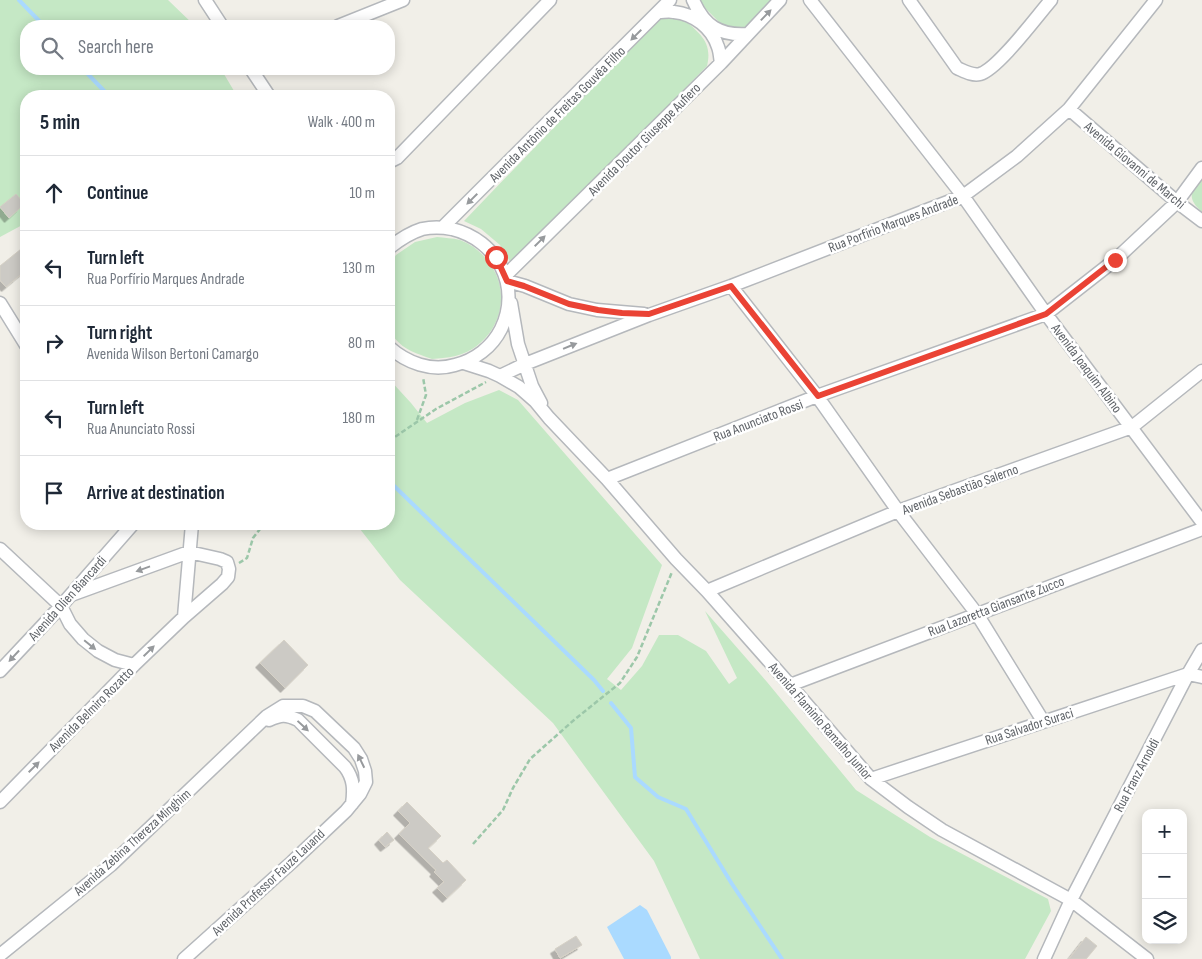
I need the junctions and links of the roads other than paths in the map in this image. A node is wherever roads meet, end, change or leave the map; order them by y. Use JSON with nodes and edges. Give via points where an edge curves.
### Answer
{"nodes":[{"id":1,"x":205,"y":0,"type":"edge"},
{"id":2,"x":403,"y":0,"type":"edge"},
{"id":3,"x":550,"y":0,"type":"edge"},
{"id":4,"x":670,"y":0,"type":"edge"},
{"id":5,"x":693,"y":0,"type":"edge"},
{"id":6,"x":780,"y":0,"type":"edge"},
{"id":7,"x":810,"y":0,"type":"edge"},
{"id":8,"x":909,"y":0,"type":"edge"},
{"id":9,"x":1051,"y":0,"type":"edge"},
{"id":10,"x":1156,"y":0,"type":"edge"},
{"id":11,"x":659,"y":12,"type":"junction"},
{"id":12,"x":218,"y":20,"type":"edge"},
{"id":13,"x":353,"y":20,"type":"edge"},
{"id":14,"x":748,"y":34,"type":"junction"},
{"id":15,"x":721,"y":63,"type":"junction"},
{"id":16,"x":254,"y":75,"type":"edge"},
{"id":17,"x":265,"y":90,"type":"edge"},
{"id":18,"x":1069,"y":109,"type":"junction"},
{"id":19,"x":395,"y":159,"type":"edge"},
{"id":20,"x":1202,"y":168,"type":"edge"},
{"id":21,"x":963,"y":196,"type":"junction"},
{"id":22,"x":1177,"y":202,"type":"junction"},
{"id":23,"x":1202,"y":221,"type":"edge"},
{"id":24,"x":443,"y":227,"type":"junction"},
{"id":25,"x":395,"y":243,"type":"edge"},
{"id":26,"x":507,"y":283,"type":"junction"},
{"id":27,"x":731,"y":286,"type":"junction"},
{"id":28,"x":0,"y":303,"type":"edge"},
{"id":29,"x":649,"y":314,"type":"junction"},
{"id":30,"x":1046,"y":314,"type":"junction"},
{"id":31,"x":20,"y":335,"type":"edge"},
{"id":32,"x":395,"y":352,"type":"edge"},
{"id":33,"x":464,"y":363,"type":"junction"},
{"id":34,"x":525,"y":364,"type":"junction"},
{"id":35,"x":1202,"y":372,"type":"edge"},
{"id":36,"x":500,"y":376,"type":"junction"},
{"id":37,"x":818,"y":396,"type":"junction"},
{"id":38,"x":549,"y":418,"type":"junction"},
{"id":39,"x":1132,"y":427,"type":"junction"},
{"id":40,"x":607,"y":479,"type":"junction"},
{"id":41,"x":898,"y":511,"type":"junction"},
{"id":42,"x":1202,"y":522,"type":"edge"},
{"id":43,"x":1202,"y":529,"type":"edge"},
{"id":44,"x":128,"y":530,"type":"edge"},
{"id":45,"x":190,"y":530,"type":"edge"},
{"id":46,"x":0,"y":549,"type":"edge"},
{"id":47,"x":189,"y":552,"type":"junction"},
{"id":48,"x":707,"y":592,"type":"junction"},
{"id":49,"x":71,"y":595,"type":"junction"},
{"id":50,"x":61,"y":606,"type":"junction"},
{"id":51,"x":977,"y":614,"type":"junction"},
{"id":52,"x":184,"y":617,"type":"junction"},
{"id":53,"x":1202,"y":650,"type":"edge"},
{"id":54,"x":134,"y":665,"type":"junction"},
{"id":55,"x":0,"y":672,"type":"edge"},
{"id":56,"x":1188,"y":674,"type":"junction"},
{"id":57,"x":1202,"y":677,"type":"edge"},
{"id":58,"x":790,"y":685,"type":"junction"},
{"id":59,"x":1043,"y":721,"type":"junction"},
{"id":60,"x":259,"y":724,"type":"junction"},
{"id":61,"x":871,"y":778,"type":"junction"},
{"id":62,"x":0,"y":802,"type":"edge"},
{"id":63,"x":352,"y":804,"type":"junction"},
{"id":64,"x":1071,"y":900,"type":"junction"},
{"id":65,"x":0,"y":955,"type":"edge"},
{"id":66,"x":184,"y":959,"type":"edge"},
{"id":67,"x":1044,"y":959,"type":"edge"},
{"id":68,"x":1148,"y":959,"type":"edge"}],
"edges":[{"from":1,"to":12,"type":"street"},
{"from":2,"to":13,"type":"street"},
{"from":3,"to":19,"type":"street"},
{"from":4,"to":11,"type":"street","name":"Avenida Antônio de Freitas Gouvêa Filho"},
{"from":5,"to":14,"type":"street","via":[[704,20],[713,27],[724,32]]},
{"from":14,"to":6,"type":"street","name":"Avenida Doutor Giuseppe Aufiero","one_way":true},
{"from":7,"to":21,"type":"street","name":"Avenida Joaquim Albino"},
{"from":8,"to":9,"type":"street","via":[[957,68],[980,74],[995,65]]},
{"from":10,"to":18,"type":"street","name":"Rua Porfírio Marques Andrade"},
{"from":11,"to":15,"type":"street","via":[[674,12],[702,23],[712,34]]},
{"from":11,"to":24,"type":"street","name":"Avenida Antônio de Freitas Gouvêa Filho","one_way":true},
{"from":14,"to":15,"type":"street","name":"Avenida Doutor Giuseppe Aufiero"},
{"from":26,"to":15,"type":"street","name":"Avenida Doutor Giuseppe Aufiero","one_way":true},
{"from":16,"to":17,"type":"street"},
{"from":18,"to":21,"type":"street","name":"Rua Porfírio Marques Andrade","via":[[1016,156]]},
{"from":18,"to":22,"type":"street","name":"Avenida Giovanni de Marchi"},
{"from":20,"to":22,"type":"street","name":"Rua Anunciato Rossi"},
{"from":21,"to":27,"type":"street","name":"Rua Porfírio Marques Andrade"},
{"from":21,"to":30,"type":"street","name":"Avenida Joaquim Albino"},
{"from":22,"to":23,"type":"street","name":"Avenida Giovanni de Marchi"},
{"from":22,"to":30,"type":"street","name":"Rua Anunciato Rossi","via":[[1115,260]]},
{"from":24,"to":25,"type":"street","via":[[422,229]]},
{"from":24,"to":26,"type":"street","name":"Avenida Flaminio Ramalho Junior","via":[[464,232],[482,242],[496,257]]},
{"from":26,"to":29,"type":"street","name":"Rua Porfírio Marques Andrade","via":[[524,286],[569,304]]},
{"from":26,"to":33,"type":"street","via":[[508,308],[498,336],[477,356]]},
{"from":26,"to":34,"type":"street","name":"Avenida Flaminio Ramalho Junior"},
{"from":27,"to":29,"type":"street","name":"Rua Porfírio Marques Andrade"},
{"from":27,"to":37,"type":"street"},
{"from":28,"to":31,"type":"street"},
{"from":34,"to":29,"type":"street","name":"Rua Porfírio Marques Andrade","one_way":true},
{"from":30,"to":37,"type":"street","name":"Rua Anunciato Rossi"},
{"from":30,"to":39,"type":"street","name":"Avenida Joaquim Albino"},
{"from":32,"to":33,"type":"street","via":[[418,364],[433,367]]},
{"from":33,"to":36,"type":"street","name":"Avenida Flaminio Ramalho Junior"},
{"from":34,"to":36,"type":"street","name":"Rua Porfírio Marques Andrade"},
{"from":34,"to":38,"type":"street","name":"Avenida Flaminio Ramalho Junior","via":[[532,386]]},
{"from":35,"to":39,"type":"street","name":"Avenida Sebastião Salerno"},
{"from":36,"to":38,"type":"street","name":"Avenida Flaminio Ramalho Junior","via":[[519,387]]},
{"from":37,"to":40,"type":"street","name":"Rua Anunciato Rossi"},
{"from":37,"to":41,"type":"street"},
{"from":38,"to":40,"type":"street","name":"Avenida Flaminio Ramalho Junior"},
{"from":39,"to":41,"type":"street","name":"Avenida Sebastião Salerno"},
{"from":39,"to":42,"type":"street","name":"Avenida Joaquim Albino"},
{"from":40,"to":48,"type":"street","name":"Avenida Flaminio Ramalho Junior"},
{"from":41,"to":48,"type":"street","name":"Avenida Sebastião Salerno"},
{"from":41,"to":51,"type":"street"},
{"from":43,"to":51,"type":"street","name":"Rua Lazoretta Giansante Zucco"},
{"from":44,"to":49,"type":"street","name":"Avenida Olien Biancardi"},
{"from":45,"to":47,"type":"street"},
{"from":46,"to":50,"type":"street"},
{"from":47,"to":49,"type":"street","one_way":true},
{"from":47,"to":52,"type":"street"},
{"from":47,"to":52,"type":"street","name":"Avenida Belmiro Rozatto","via":[[220,559],[227,562],[229,569],[222,584]]},
{"from":48,"to":58,"type":"street","name":"Avenida Flaminio Ramalho Junior"},
{"from":49,"to":50,"type":"street","name":"Avenida Olien Biancardi"},
{"from":50,"to":54,"type":"street","one_way":true,"via":[[83,639],[115,660]]},
{"from":50,"to":55,"type":"street","name":"Avenida Olien Biancardi","one_way":true},
{"from":51,"to":58,"type":"street","name":"Rua Lazoretta Giansante Zucco"},
{"from":51,"to":59,"type":"street"},
{"from":54,"to":52,"type":"street","name":"Avenida Belmiro Rozatto","one_way":true},
{"from":53,"to":56,"type":"street","name":"Rua Franz Arnoldi"},
{"from":62,"to":54,"type":"street","name":"Avenida Belmiro Rozatto","one_way":true},
{"from":56,"to":57,"type":"street"},
{"from":56,"to":59,"type":"street","name":"Rua Salvador Suraci"},
{"from":56,"to":64,"type":"street","name":"Rua Franz Arnoldi"},
{"from":58,"to":61,"type":"street","name":"Avenida Flaminio Ramalho Junior"},
{"from":59,"to":61,"type":"street","name":"Rua Salvador Suraci"},
{"from":60,"to":63,"type":"street","one_way":true,"via":[[280,715],[298,720],[350,774],[354,787]]},
{"from":63,"to":60,"type":"street","name":"Avenida Zebina Thereza Minghim","one_way":true,"via":[[366,782],[362,759],[315,711],[303,706],[283,706]]},
{"from":60,"to":65,"type":"street","name":"Avenida Zebina Thereza Minghim","via":[[111,865]]},
{"from":61,"to":64,"type":"street","name":"Avenida Flaminio Ramalho Junior","via":[[942,830]]},
{"from":63,"to":66,"type":"street","name":"Avenida Professor Fauze Lauand"},
{"from":64,"to":67,"type":"street","name":"Rua Franz Arnoldi"},
{"from":64,"to":68,"type":"street","name":"Avenida Flaminio Ramalho Junior"}]}
